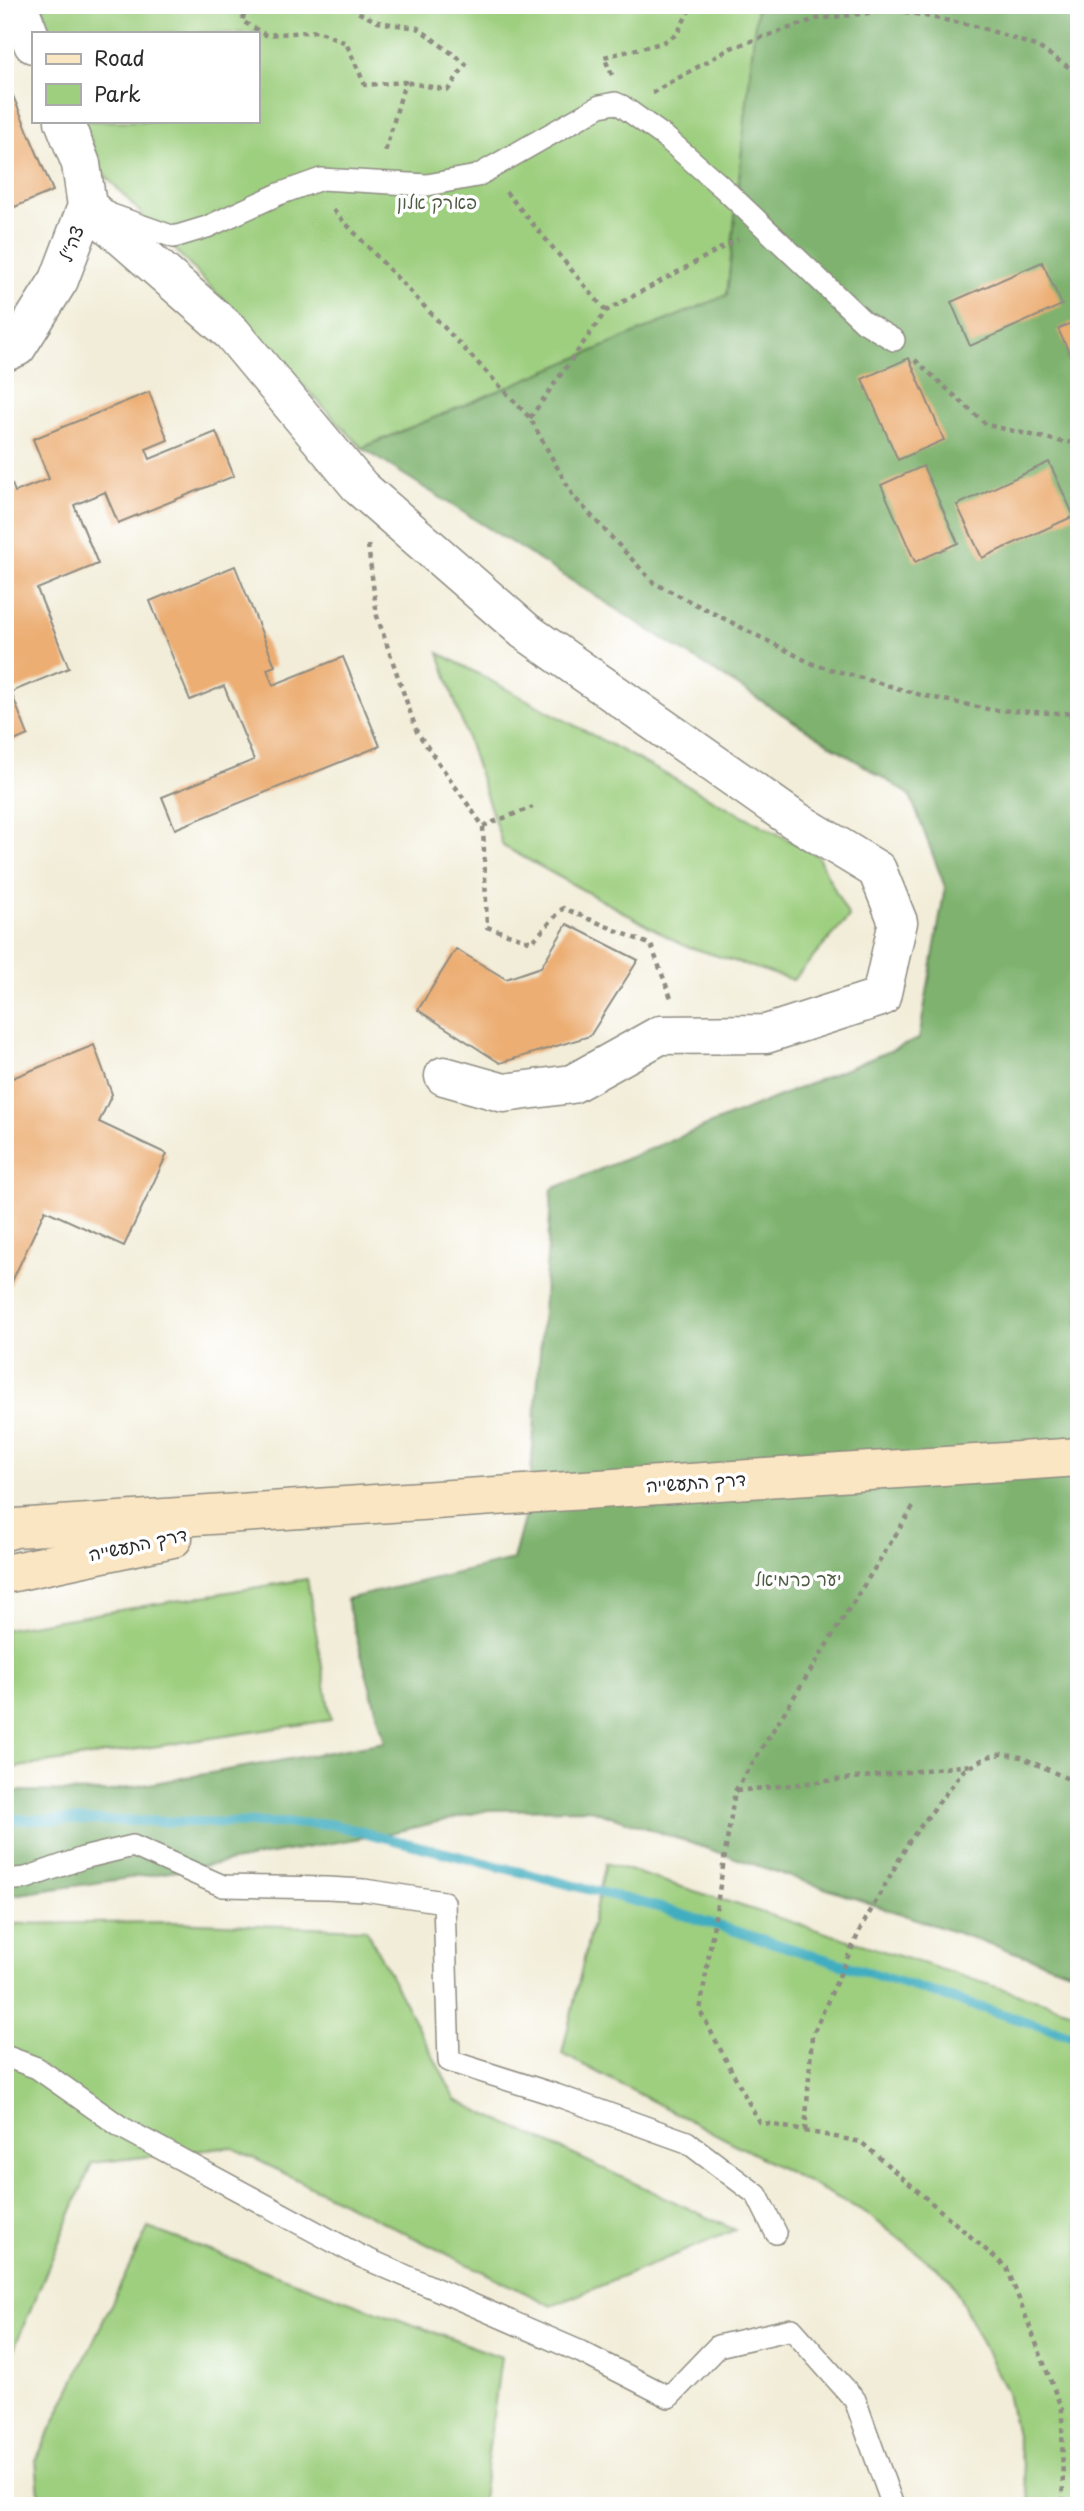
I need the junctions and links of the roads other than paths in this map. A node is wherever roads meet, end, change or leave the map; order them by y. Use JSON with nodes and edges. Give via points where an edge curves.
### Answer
{"nodes":[{"id":1,"x":18,"y":5,"type":"edge"},
{"id":2,"x":32,"y":41,"type":"edge"},
{"id":3,"x":64,"y":122,"type":"edge"},
{"id":4,"x":87,"y":206,"type":"junction"},
{"id":5,"x":894,"y":340,"type":"road end"},
{"id":6,"x":5,"y":352,"type":"edge"},
{"id":7,"x":444,"y":1076,"type":"dead end"},
{"id":8,"x":1079,"y":1457,"type":"edge"},
{"id":9,"x":313,"y":1509,"type":"junction"},
{"id":10,"x":5,"y":1531,"type":"edge"},
{"id":11,"x":5,"y":1574,"type":"edge"},
{"id":12,"x":5,"y":1880,"type":"edge"},
{"id":13,"x":5,"y":2056,"type":"edge"},
{"id":14,"x":776,"y":2233,"type":"dead end"},
{"id":15,"x":893,"y":2506,"type":"edge"}],
"edges":[{"from":1,"to":2,"type":"street"},
{"from":3,"to":4,"type":"street","name":"צה״ל","via":[[81,164]]},
{"from":4,"to":5,"type":"lane","via":[[174,237],[321,179],[427,185],[477,176],[600,106],[615,103],[674,145],[864,322]]},
{"from":4,"to":6,"type":"street","name":"צה״ל","via":[[59,280],[17,347]]},
{"from":4,"to":7,"type":"street","via":[[232,333],[361,488],[525,631],[793,819],[877,870],[898,922],[881,996],[766,1034],[660,1035],[572,1084],[504,1093]]},
{"from":8,"to":9,"type":"street","name":"דרך התעשייה"},
{"from":9,"to":10,"type":"street","name":"דרך התעשייה"},
{"from":9,"to":11,"type":"street","name":"דרך התעשייה"},
{"from":12,"to":14,"type":"lane","via":[[133,1846],[223,1886],[364,1890],[444,1902],[449,2061],[687,2142],[757,2195]]},
{"from":13,"to":15,"type":"lane","via":[[37,2068],[121,2127],[360,2256],[581,2352],[669,2397],[718,2346],[792,2329],[855,2400]]}]}
